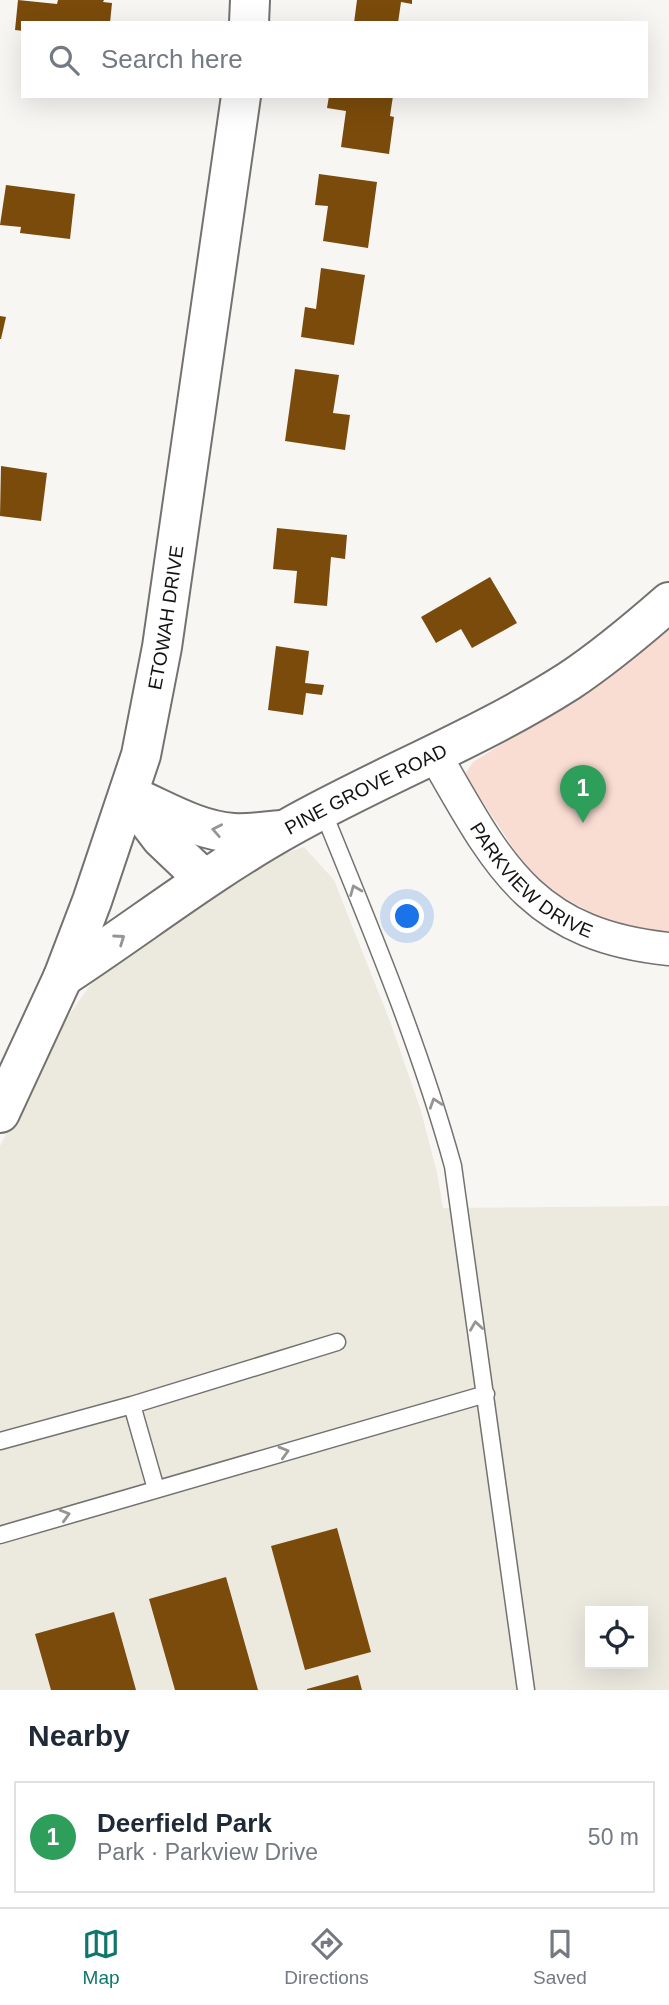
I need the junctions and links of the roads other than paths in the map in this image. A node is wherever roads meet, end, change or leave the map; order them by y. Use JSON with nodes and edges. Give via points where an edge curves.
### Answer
{"nodes":[{"id":1,"x":250,"y":0,"type":"edge"},
{"id":2,"x":249,"y":21,"type":"edge"},
{"id":3,"x":241,"y":98,"type":"edge"},
{"id":4,"x":669,"y":602,"type":"edge"},
{"id":5,"x":435,"y":755,"type":"junction"},
{"id":6,"x":129,"y":795,"type":"junction"},
{"id":7,"x":323,"y":809,"type":"junction"},
{"id":8,"x":285,"y":830,"type":"junction"},
{"id":9,"x":204,"y":879,"type":"junction"},
{"id":10,"x":669,"y":949,"type":"edge"},
{"id":11,"x":63,"y":977,"type":"junction"},
{"id":12,"x":0,"y":1114,"type":"edge"},
{"id":13,"x":337,"y":1342,"type":"dead end"},
{"id":14,"x":486,"y":1394,"type":"junction"},
{"id":15,"x":132,"y":1405,"type":"junction"},
{"id":16,"x":0,"y":1441,"type":"edge"},
{"id":17,"x":156,"y":1489,"type":"junction"},
{"id":18,"x":0,"y":1535,"type":"edge"},
{"id":19,"x":526,"y":1690,"type":"edge"}],
"edges":[{"from":1,"to":2,"type":"street"},
{"from":3,"to":6,"type":"street","name":"ETOWAH DRIVE","via":[[156,685]]},
{"from":4,"to":5,"type":"street","name":"PINE GROVE ROAD","via":[[568,681]]},
{"from":5,"to":7,"type":"street","name":"PINE GROVE ROAD"},
{"from":5,"to":10,"type":"street","name":"PARKVIEW DRIVE","via":[[498,860],[549,911],[601,937]]},
{"from":8,"to":6,"type":"street","one_way":true,"via":[[217,831]]},
{"from":6,"to":9,"type":"street","via":[[161,838]]},
{"from":6,"to":11,"type":"street","name":"ETOWAH DRIVE"},
{"from":7,"to":8,"type":"street","name":"PINE GROVE ROAD"},
{"from":14,"to":7,"type":"lane","one_way":true,"via":[[460,1204],[447,1144],[405,1014]]},
{"from":8,"to":9,"type":"street","name":"PINE GROVE ROAD"},
{"from":11,"to":9,"type":"street","name":"PINE GROVE ROAD","one_way":true},
{"from":11,"to":12,"type":"street","name":"ETOWAH DRIVE"},
{"from":13,"to":15,"type":"lane"},
{"from":17,"to":14,"type":"lane","one_way":true},
{"from":14,"to":19,"type":"lane"},
{"from":15,"to":16,"type":"lane"},
{"from":15,"to":17,"type":"lane"},
{"from":18,"to":17,"type":"lane","one_way":true}]}
